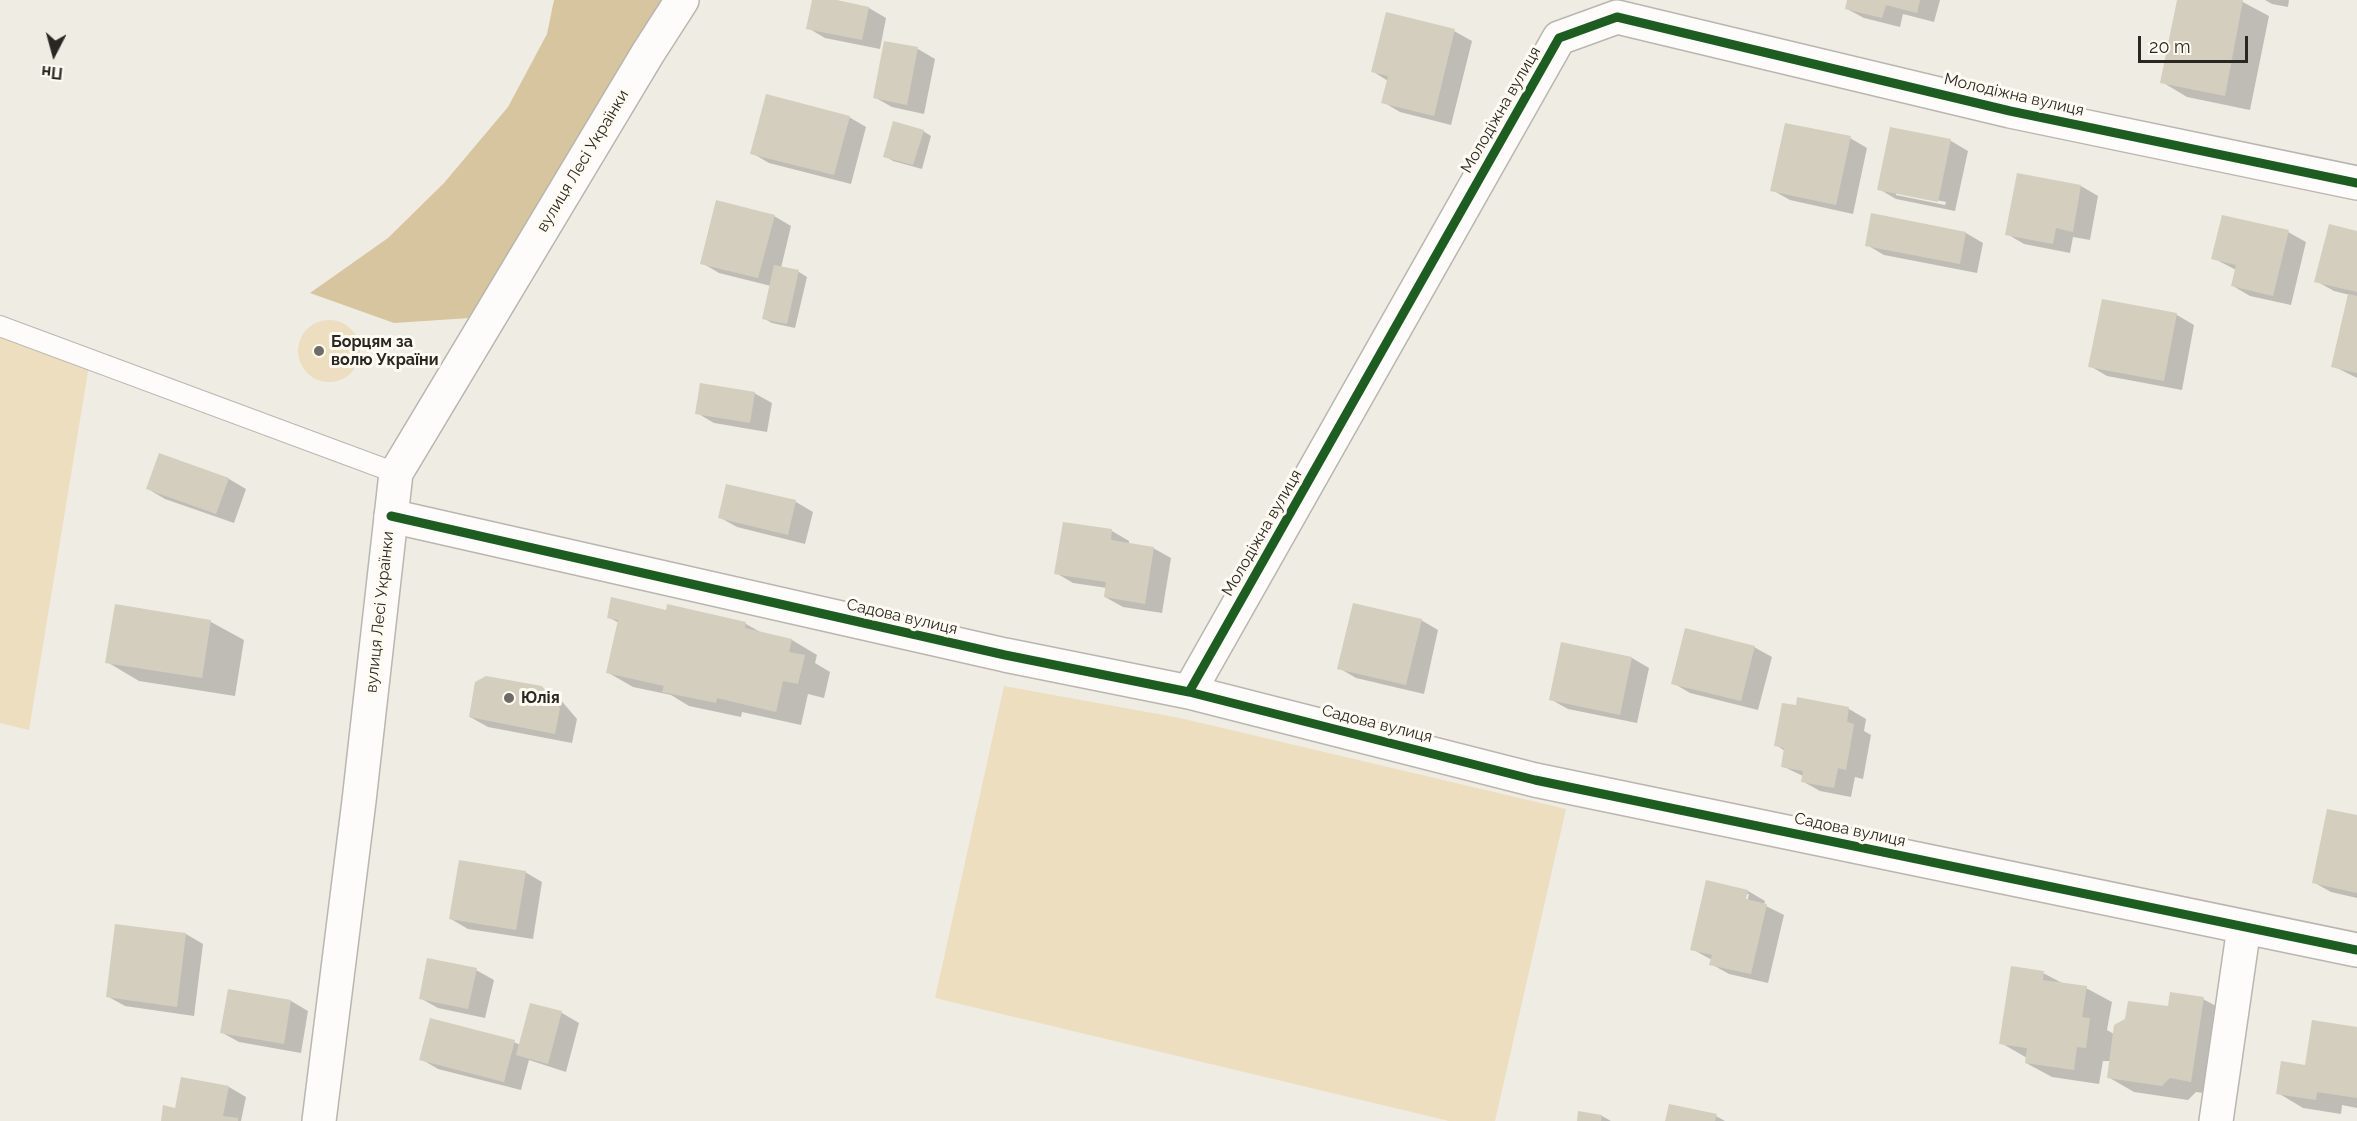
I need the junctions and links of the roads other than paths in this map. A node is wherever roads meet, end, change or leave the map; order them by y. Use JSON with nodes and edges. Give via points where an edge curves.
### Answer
{"nodes":[{"id":1,"x":682,"y":0,"type":"edge"},
{"id":2,"x":2357,"y":183,"type":"edge"},
{"id":3,"x":0,"y":326,"type":"edge"},
{"id":4,"x":396,"y":473,"type":"junction"},
{"id":5,"x":391,"y":516,"type":"junction"},
{"id":6,"x":1189,"y":692,"type":"junction"},
{"id":7,"x":2244,"y":927,"type":"junction"},
{"id":8,"x":2357,"y":950,"type":"edge"},
{"id":9,"x":319,"y":1121,"type":"edge"},
{"id":10,"x":2216,"y":1121,"type":"edge"}],
"edges":[{"from":1,"to":4,"type":"street","name":"вулиця Лесі Українки"},
{"from":2,"to":6,"type":"street","name":"Молодіжна вулиця","via":[[2010,111],[1617,17],[1559,38]]},
{"from":3,"to":4,"type":"lane"},
{"from":4,"to":5,"type":"street","name":"вулиця Лесі Українки"},
{"from":5,"to":6,"type":"street","name":"Садова вулиця","via":[[1005,656]]},
{"from":5,"to":9,"type":"street","name":"вулиця Лесі Українки"},
{"from":6,"to":7,"type":"street","name":"Садова вулиця","via":[[1535,780]]},
{"from":7,"to":8,"type":"street","name":"Садова вулиця"},
{"from":7,"to":10,"type":"street"}]}
